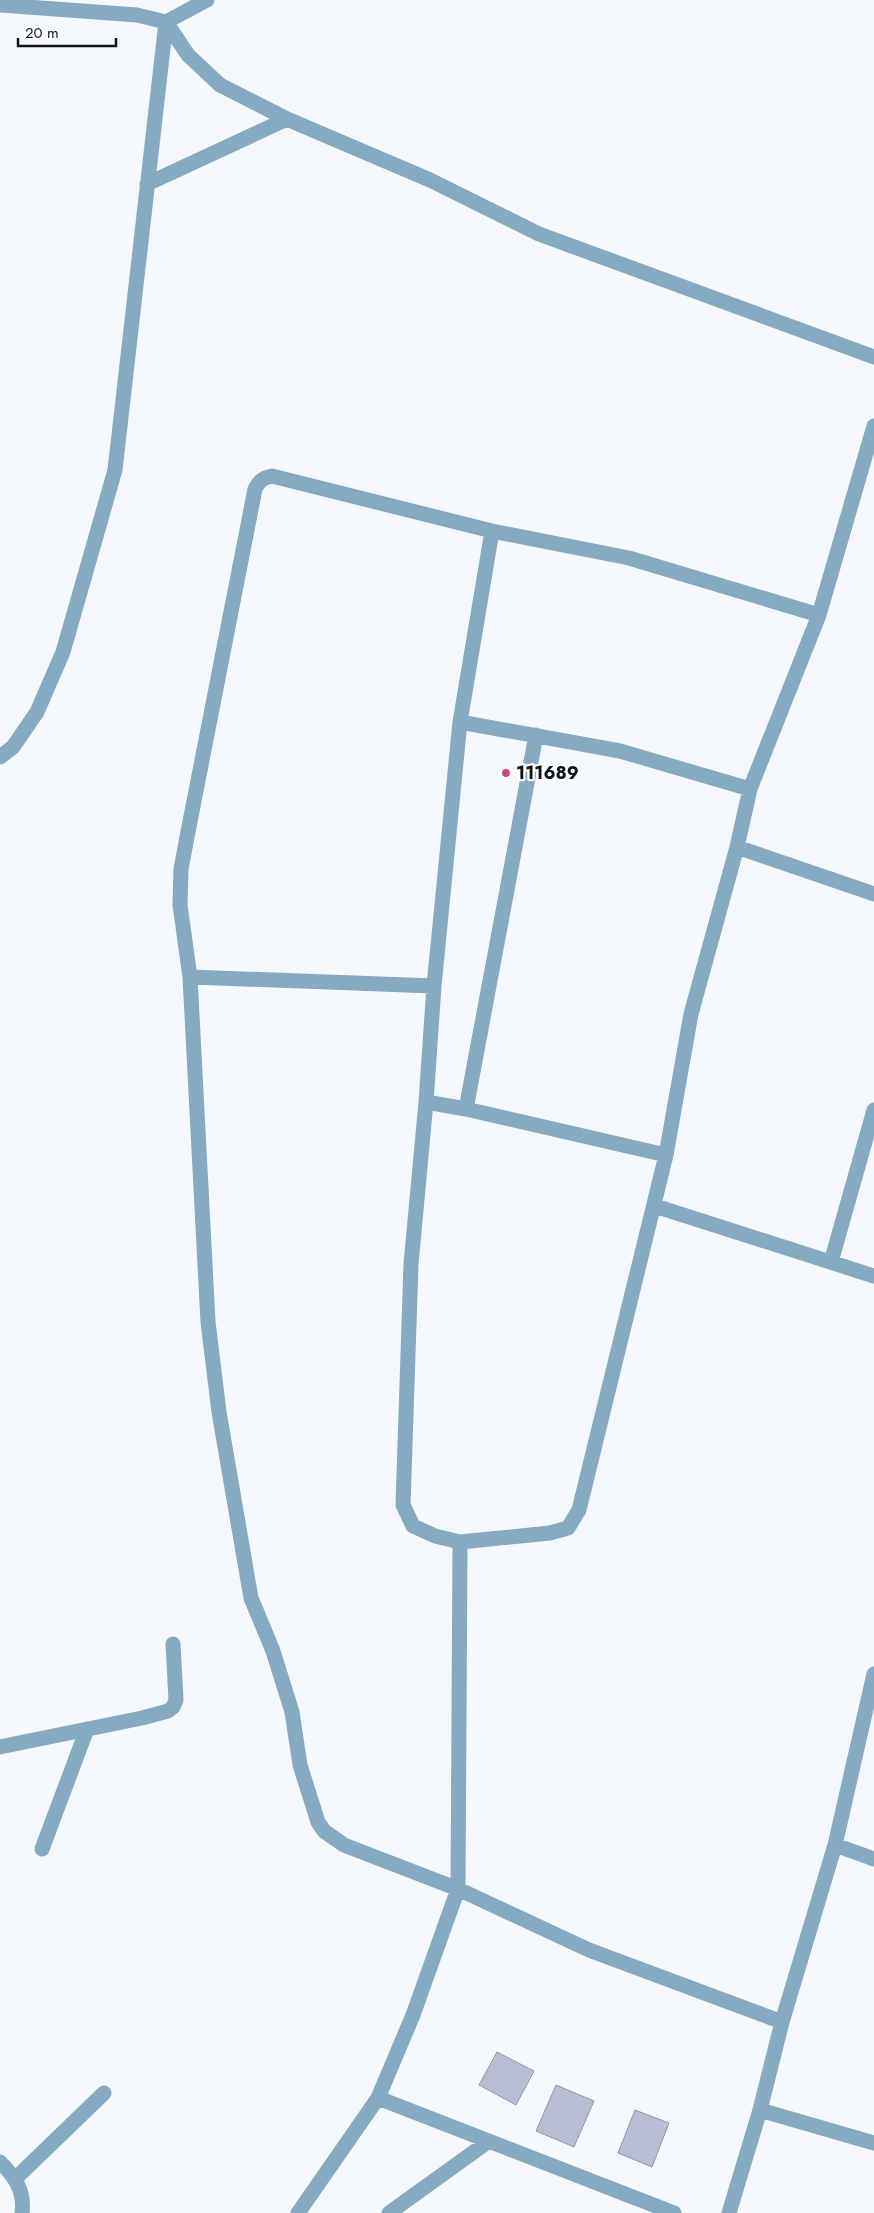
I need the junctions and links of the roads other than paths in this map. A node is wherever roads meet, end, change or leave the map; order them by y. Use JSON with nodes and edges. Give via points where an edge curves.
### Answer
{"nodes":[{"id":1,"x":207,"y":0,"type":"edge"},
{"id":2,"x":57,"y":4,"type":"edge"},
{"id":3,"x":0,"y":5,"type":"edge"},
{"id":4,"x":166,"y":22,"type":"junction"},
{"id":5,"x":287,"y":118,"type":"junction"},
{"id":6,"x":147,"y":184,"type":"junction"},
{"id":7,"x":874,"y":357,"type":"edge"},
{"id":8,"x":874,"y":426,"type":"edge"},
{"id":9,"x":492,"y":531,"type":"junction"},
{"id":10,"x":819,"y":615,"type":"junction"},
{"id":11,"x":460,"y":722,"type":"junction"},
{"id":12,"x":536,"y":735,"type":"junction"},
{"id":13,"x":0,"y":757,"type":"edge"},
{"id":14,"x":750,"y":789,"type":"junction"},
{"id":15,"x":737,"y":847,"type":"junction"},
{"id":16,"x":874,"y":894,"type":"edge"},
{"id":17,"x":190,"y":976,"type":"junction"},
{"id":18,"x":434,"y":986,"type":"junction"},
{"id":19,"x":426,"y":1102,"type":"junction"},
{"id":20,"x":466,"y":1109,"type":"junction"},
{"id":21,"x":874,"y":1110,"type":"edge"},
{"id":22,"x":666,"y":1155,"type":"junction"},
{"id":23,"x":655,"y":1206,"type":"junction"},
{"id":24,"x":831,"y":1262,"type":"junction"},
{"id":25,"x":874,"y":1276,"type":"edge"},
{"id":26,"x":460,"y":1542,"type":"junction"},
{"id":27,"x":174,"y":1644,"type":"dead end"},
{"id":28,"x":874,"y":1674,"type":"edge"},
{"id":29,"x":87,"y":1730,"type":"junction"},
{"id":30,"x":0,"y":1746,"type":"edge"},
{"id":31,"x":835,"y":1845,"type":"junction"},
{"id":32,"x":42,"y":1849,"type":"dead end"},
{"id":33,"x":874,"y":1859,"type":"edge"},
{"id":34,"x":458,"y":1889,"type":"junction"},
{"id":35,"x":782,"y":2022,"type":"junction"},
{"id":36,"x":104,"y":2093,"type":"dead end"},
{"id":37,"x":378,"y":2098,"type":"junction"},
{"id":38,"x":760,"y":2110,"type":"junction"},
{"id":39,"x":489,"y":2141,"type":"junction"},
{"id":40,"x":874,"y":2143,"type":"edge"},
{"id":41,"x":0,"y":2162,"type":"edge"},
{"id":42,"x":16,"y":2178,"type":"junction"},
{"id":43,"x":22,"y":2213,"type":"edge"},
{"id":44,"x":298,"y":2213,"type":"edge"},
{"id":45,"x":389,"y":2213,"type":"edge"},
{"id":46,"x":674,"y":2213,"type":"edge"},
{"id":47,"x":729,"y":2213,"type":"edge"}],
"edges":[{"from":1,"to":4,"type":"street"},
{"from":2,"to":3,"type":"street"},
{"from":2,"to":4,"type":"street"},
{"from":4,"to":5,"type":"street","via":[[188,55],[220,86]]},
{"from":4,"to":6,"type":"street"},
{"from":5,"to":6,"type":"street"},
{"from":5,"to":7,"type":"street","via":[[430,180],[539,234]]},
{"from":6,"to":13,"type":"street","via":[[115,470],[63,652],[37,712],[13,747]]},
{"from":8,"to":10,"type":"street"},
{"from":9,"to":10,"type":"street","via":[[629,558]]},
{"from":9,"to":11,"type":"street"},
{"from":9,"to":17,"type":"street","via":[[272,476],[258,482],[181,869],[180,905]]},
{"from":10,"to":14,"type":"street"},
{"from":11,"to":12,"type":"street"},
{"from":11,"to":18,"type":"street"},
{"from":12,"to":14,"type":"street","via":[[620,750]]},
{"from":12,"to":20,"type":"street"},
{"from":14,"to":15,"type":"street"},
{"from":15,"to":16,"type":"street"},
{"from":15,"to":22,"type":"street","via":[[691,1014]]},
{"from":17,"to":18,"type":"street"},
{"from":17,"to":34,"type":"street","via":[[208,1322],[219,1412],[251,1598],[276,1660],[292,1712],[300,1765],[318,1822],[324,1831],[344,1845]]},
{"from":18,"to":19,"type":"street"},
{"from":19,"to":20,"type":"street"},
{"from":19,"to":26,"type":"street","via":[[411,1264],[403,1505],[413,1526]]},
{"from":20,"to":22,"type":"street"},
{"from":21,"to":24,"type":"street"},
{"from":22,"to":23,"type":"street"},
{"from":23,"to":24,"type":"street"},
{"from":23,"to":26,"type":"street","via":[[579,1510],[568,1528],[550,1533]]},
{"from":24,"to":25,"type":"street"},
{"from":26,"to":34,"type":"street"},
{"from":27,"to":29,"type":"street","via":[[176,1700],[168,1712]]},
{"from":28,"to":31,"type":"street"},
{"from":29,"to":30,"type":"street"},
{"from":29,"to":32,"type":"street"},
{"from":31,"to":33,"type":"street"},
{"from":31,"to":35,"type":"street"},
{"from":34,"to":35,"type":"street","via":[[590,1950]]},
{"from":34,"to":37,"type":"street","via":[[413,2015]]},
{"from":35,"to":38,"type":"street"},
{"from":36,"to":42,"type":"street"},
{"from":37,"to":39,"type":"street"},
{"from":37,"to":44,"type":"street"},
{"from":38,"to":40,"type":"street"},
{"from":38,"to":47,"type":"street"},
{"from":39,"to":45,"type":"street"},
{"from":39,"to":46,"type":"street"},
{"from":41,"to":42,"type":"street"},
{"from":42,"to":43,"type":"street","via":[[23,2201]]}]}
